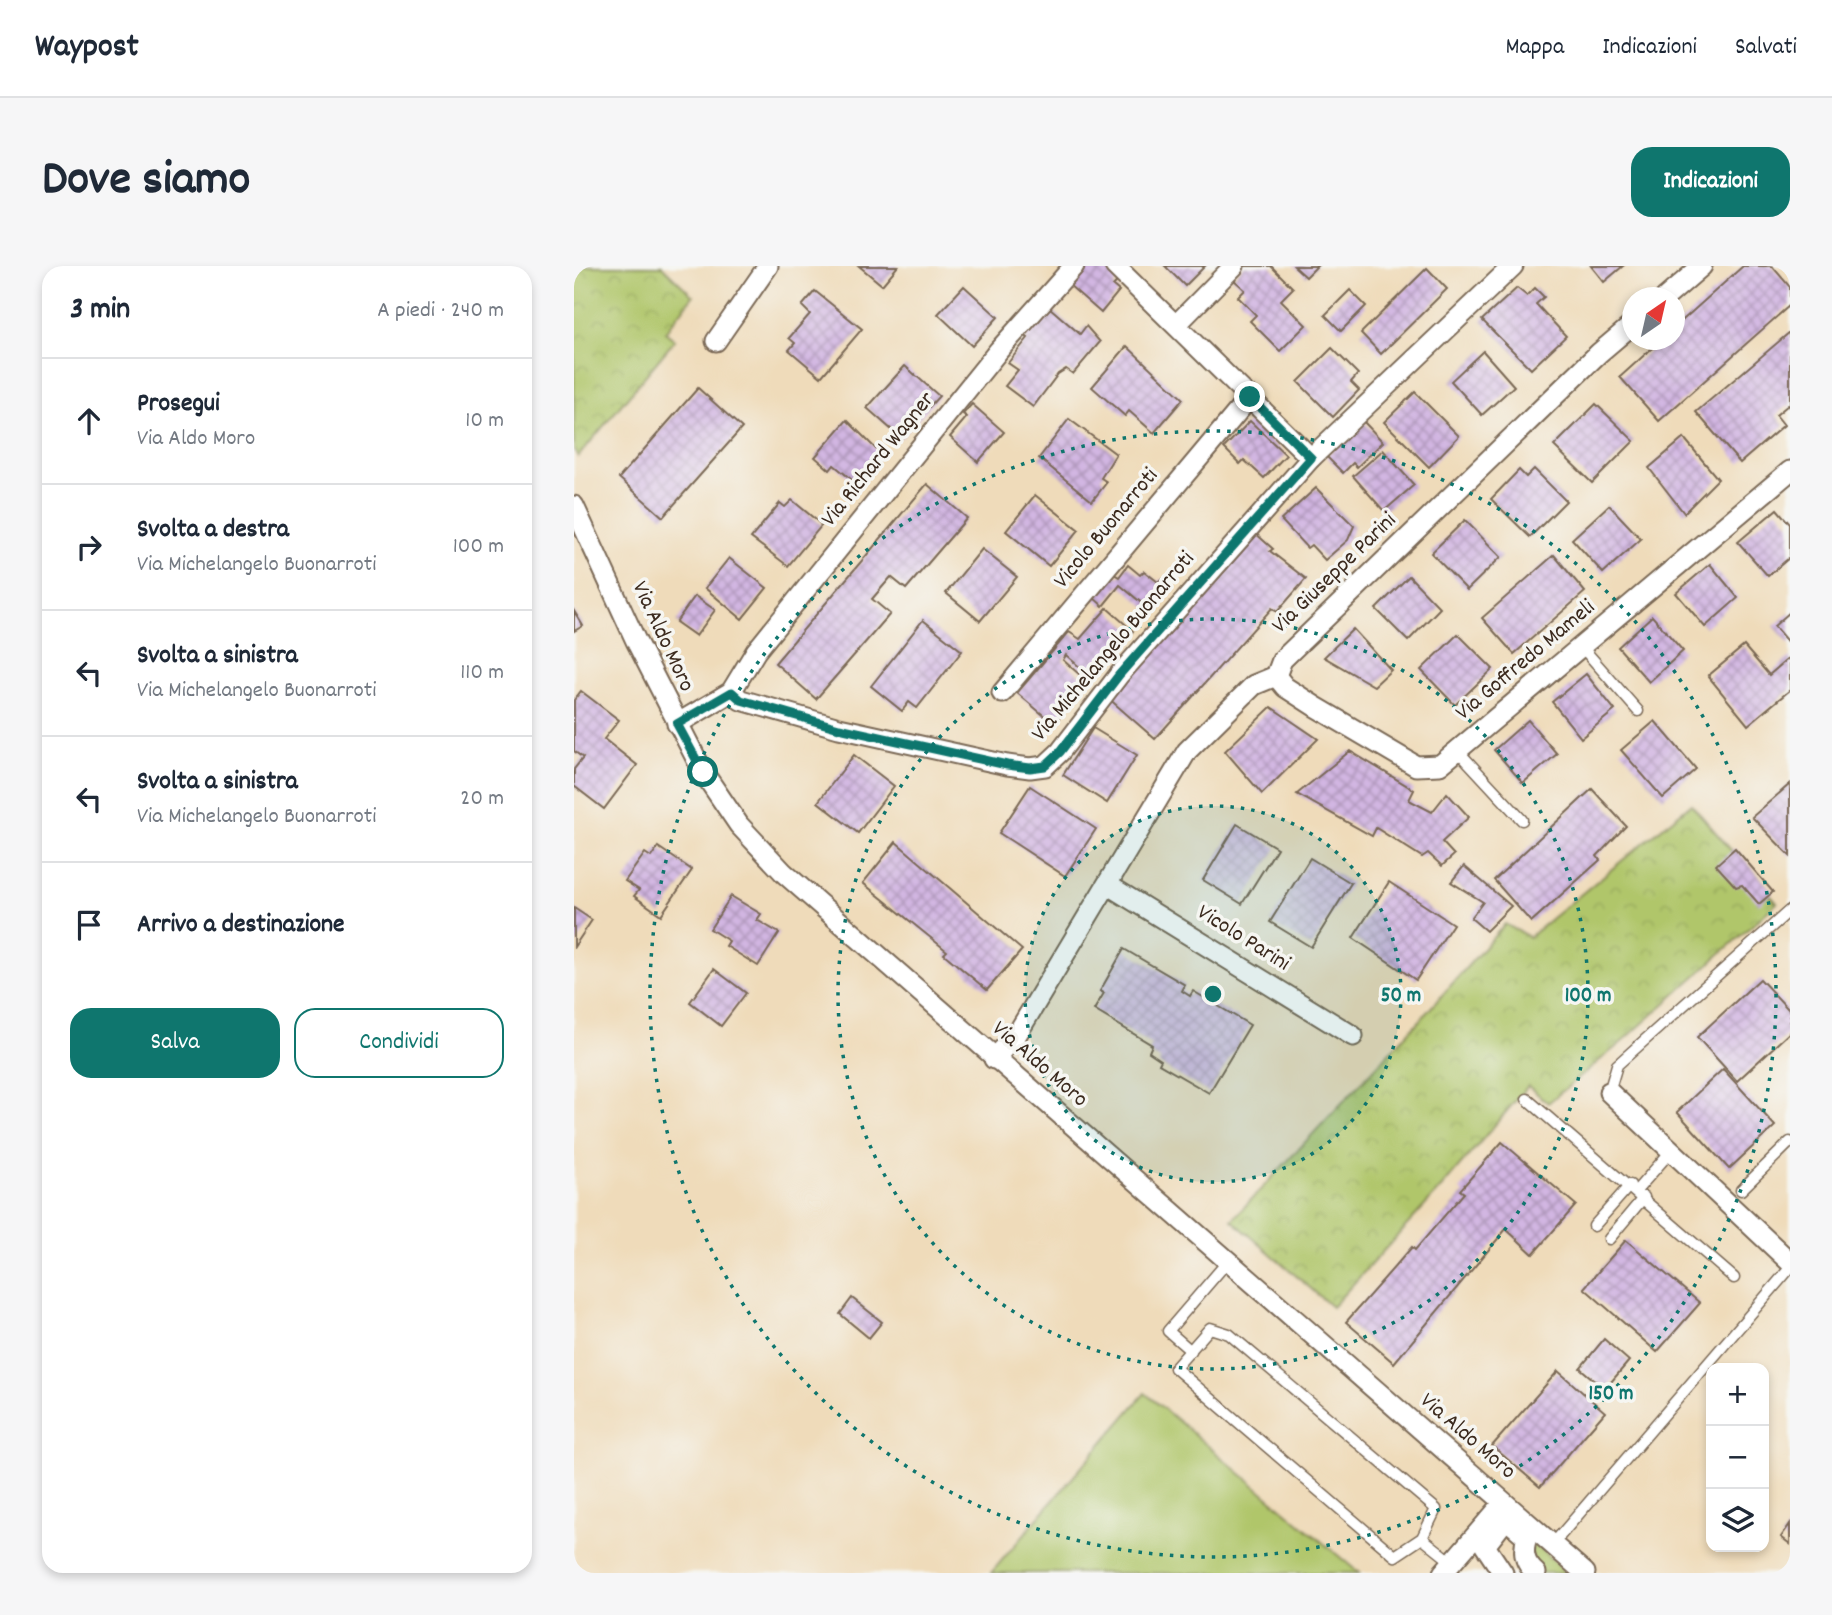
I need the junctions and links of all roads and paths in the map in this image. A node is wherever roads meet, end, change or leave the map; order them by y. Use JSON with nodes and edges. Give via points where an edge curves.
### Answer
{"nodes":[{"id":1,"x":768,"y":266,"type":"edge"},
{"id":2,"x":1074,"y":266,"type":"edge"},
{"id":3,"x":1115,"y":266,"type":"edge"},
{"id":4,"x":1234,"y":266,"type":"edge"},
{"id":5,"x":1513,"y":266,"type":"edge"},
{"id":6,"x":1702,"y":266,"type":"edge"},
{"id":7,"x":1678,"y":287,"type":"edge"},
{"id":8,"x":1177,"y":324,"type":"junction"},
{"id":9,"x":1622,"y":334,"type":"edge"},
{"id":10,"x":716,"y":341,"type":"dead end"},
{"id":11,"x":1250,"y":397,"type":"junction"},
{"id":12,"x":1311,"y":458,"type":"junction"},
{"id":13,"x":1790,"y":471,"type":"edge"},
{"id":14,"x":574,"y":506,"type":"edge"},
{"id":15,"x":1581,"y":646,"type":"junction"},
{"id":16,"x":1276,"y":676,"type":"junction"},
{"id":17,"x":732,"y":692,"type":"junction"},
{"id":18,"x":1002,"y":693,"type":"dead end"},
{"id":19,"x":1638,"y":711,"type":"dead end"},
{"id":20,"x":677,"y":724,"type":"junction"},
{"id":21,"x":1458,"y":751,"type":"junction"},
{"id":22,"x":1522,"y":820,"type":"dead end"},
{"id":23,"x":1108,"y":884,"type":"junction"},
{"id":24,"x":1790,"y":910,"type":"edge"},
{"id":25,"x":1353,"y":1036,"type":"dead end"},
{"id":26,"x":994,"y":1059,"type":"junction"},
{"id":27,"x":1609,"y":1092,"type":"joint"},
{"id":28,"x":1527,"y":1099,"type":"dead end"},
{"id":29,"x":1790,"y":1142,"type":"edge"},
{"id":30,"x":1672,"y":1150,"type":"junction"},
{"id":31,"x":1637,"y":1191,"type":"junction"},
{"id":32,"x":1734,"y":1197,"type":"junction"},
{"id":33,"x":1594,"y":1227,"type":"dead end"},
{"id":34,"x":1609,"y":1239,"type":"dead end"},
{"id":35,"x":1228,"y":1261,"type":"junction"},
{"id":36,"x":1790,"y":1262,"type":"edge"},
{"id":37,"x":1790,"y":1268,"type":"edge"},
{"id":38,"x":1734,"y":1278,"type":"dead end"},
{"id":39,"x":1191,"y":1351,"type":"junction"},
{"id":40,"x":1504,"y":1502,"type":"junction"},
{"id":41,"x":1422,"y":1538,"type":"junction"},
{"id":42,"x":1553,"y":1544,"type":"junction"},
{"id":43,"x":1448,"y":1568,"type":"edge"},
{"id":44,"x":1503,"y":1573,"type":"edge"},
{"id":45,"x":1535,"y":1573,"type":"edge"},
{"id":46,"x":1585,"y":1573,"type":"edge"}],
"edges":[{"from":1,"to":10,"type":"street"},
{"from":2,"to":17,"type":"street","name":"Via Richard Wagner","via":[[999,350],[765,641]]},
{"from":3,"to":8,"type":"street"},
{"from":4,"to":8,"type":"street"},
{"from":5,"to":12,"type":"street","name":"Via Michelangelo Buonarroti"},
{"from":6,"to":7,"type":"street"},
{"from":8,"to":11,"type":"street"},
{"from":9,"to":16,"type":"street","name":"Via Giuseppe Parini","via":[[1282,660]]},
{"from":11,"to":12,"type":"street"},
{"from":11,"to":18,"type":"street","name":"Vicolo Buonarroti"},
{"from":12,"to":17,"type":"street","name":"Via Michelangelo Buonarroti","via":[[1045,766],[1007,765],[839,728],[741,700]]},
{"from":13,"to":15,"type":"street","name":"Via Goffredo Mameli"},
{"from":14,"to":20,"type":"street","name":"Via Aldo Moro"},
{"from":15,"to":19,"type":"lane"},
{"from":15,"to":21,"type":"street","name":"Via Goffredo Mameli"},
{"from":16,"to":21,"type":"street","name":"Via Goffredo Mameli","via":[[1316,707],[1416,766],[1440,765]]},
{"from":16,"to":23,"type":"street","name":"Via Giuseppe Parini","via":[[1254,685],[1187,751]]},
{"from":17,"to":20,"type":"street"},
{"from":20,"to":26,"type":"street","name":"Via Aldo Moro","via":[[739,825],[784,873]]},
{"from":21,"to":22,"type":"lane"},
{"from":23,"to":25,"type":"street","name":"Vicolo Parini"},
{"from":23,"to":26,"type":"street","name":"Via Giuseppe Parini","via":[[1017,1034]]},
{"from":24,"to":27,"type":"lane","via":[[1618,1065]]},
{"from":26,"to":35,"type":"street","name":"Via Aldo Moro"},
{"from":27,"to":30,"type":"street"},
{"from":28,"to":31,"type":"lane"},
{"from":29,"to":32,"type":"lane"},
{"from":30,"to":31,"type":"lane"},
{"from":30,"to":32,"type":"street"},
{"from":31,"to":33,"type":"lane"},
{"from":31,"to":34,"type":"lane"},
{"from":31,"to":38,"type":"lane"},
{"from":32,"to":36,"type":"street"},
{"from":35,"to":39,"type":"lane","via":[[1168,1331]]},
{"from":35,"to":40,"type":"street","name":"Via Aldo Moro"},
{"from":37,"to":42,"type":"lane"},
{"from":39,"to":41,"type":"lane","via":[[1175,1368],[1395,1556]]},
{"from":39,"to":41,"type":"lane","via":[[1210,1328],[1229,1334],[1436,1509]]},
{"from":40,"to":42,"type":"street","name":"Via Aldo Moro"},
{"from":40,"to":43,"type":"street"},
{"from":41,"to":43,"type":"lane"},
{"from":42,"to":46,"type":"street","name":"Via Aldo Moro"},
{"from":44,"to":45,"type":"street","via":[[1485,1546],[1506,1519],[1527,1537],[1523,1549]]}]}
